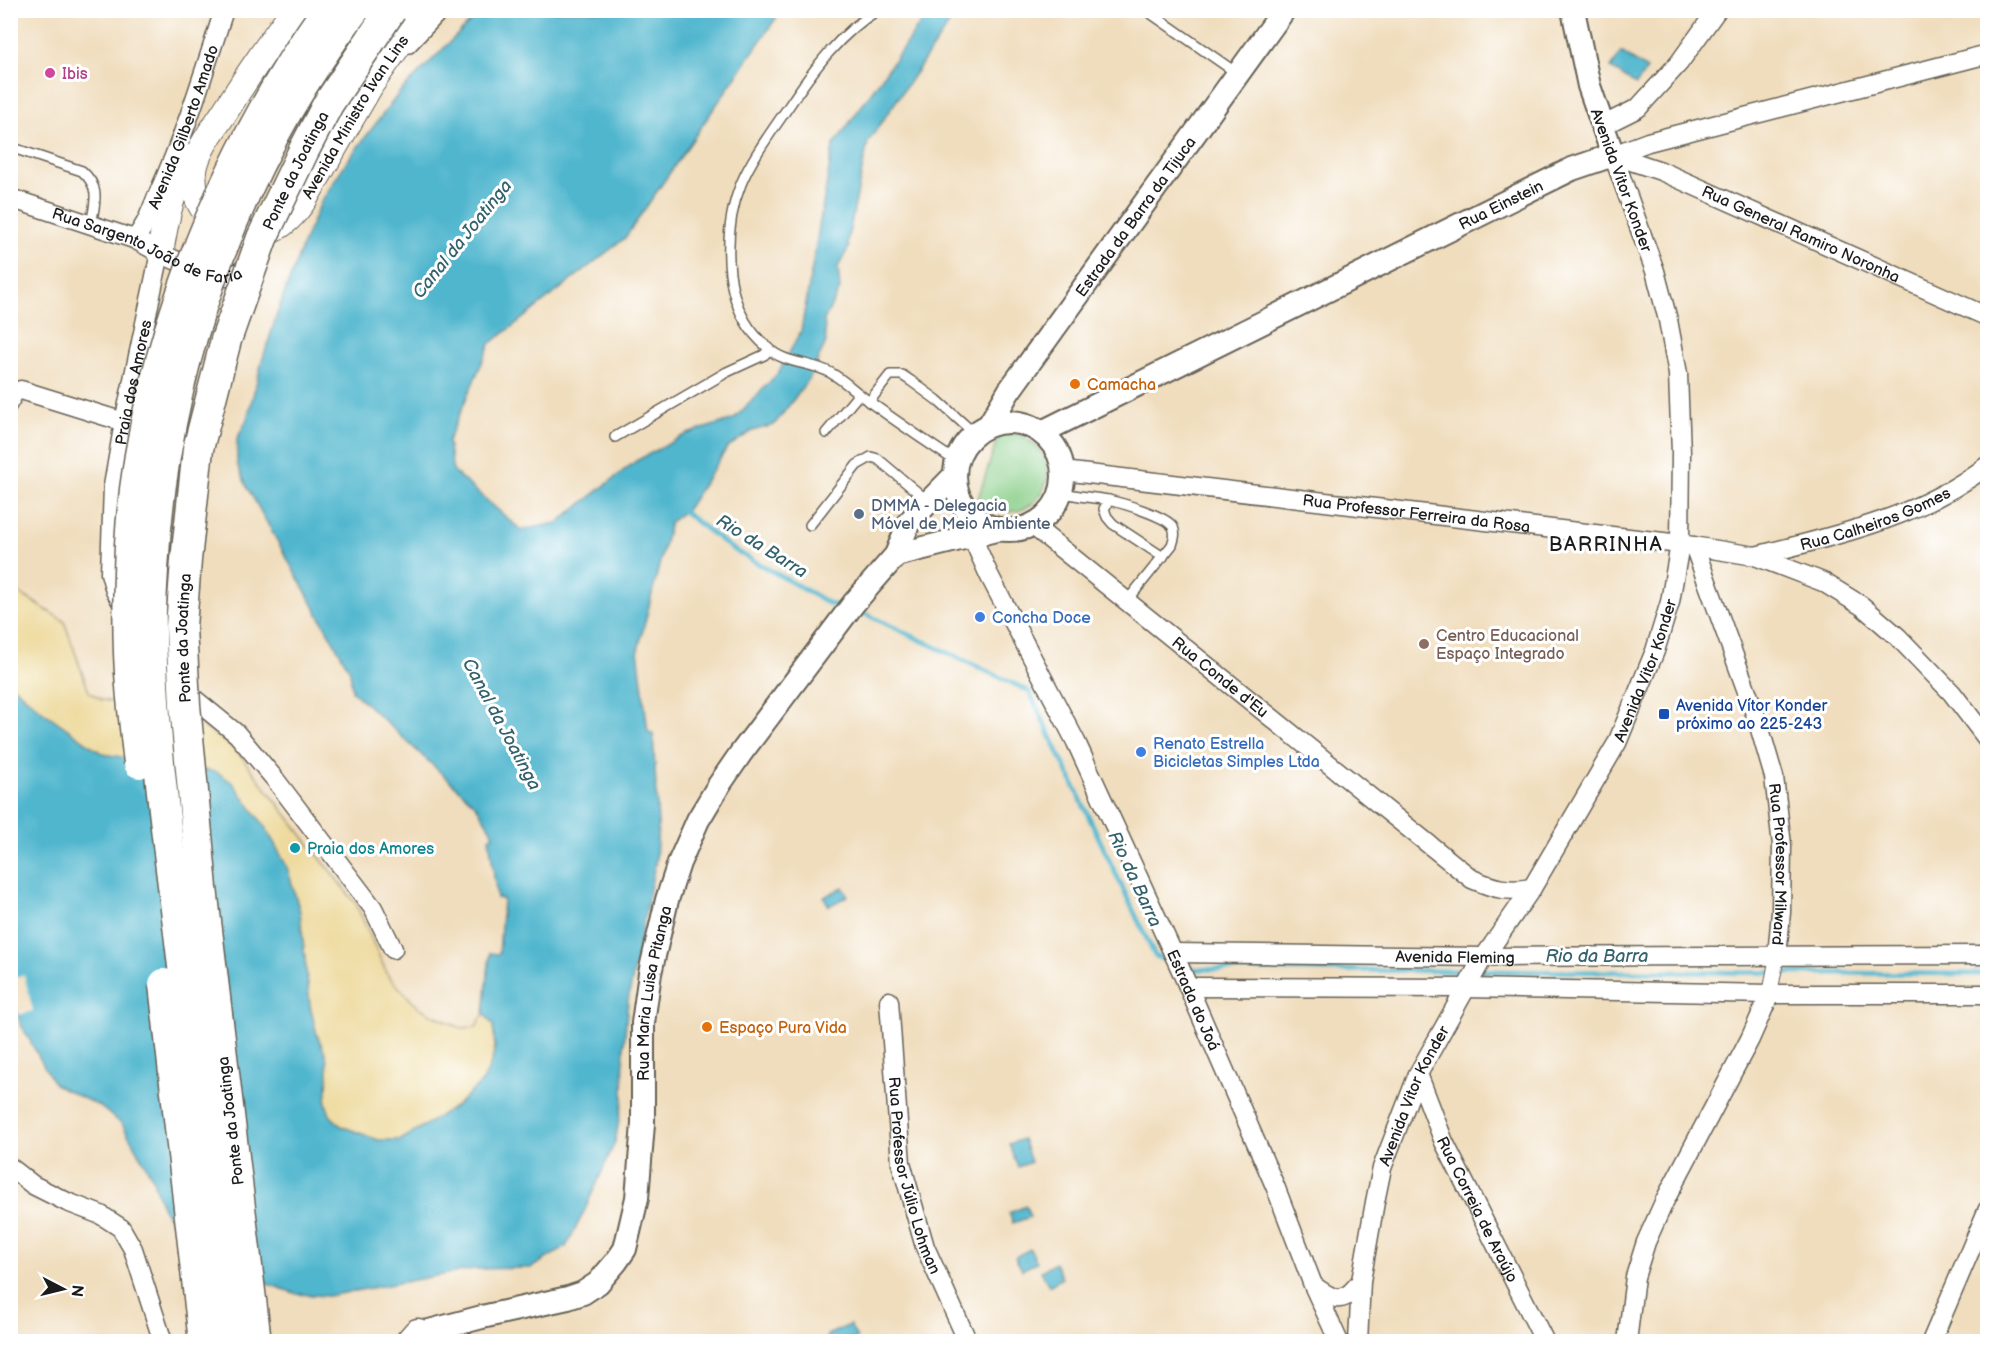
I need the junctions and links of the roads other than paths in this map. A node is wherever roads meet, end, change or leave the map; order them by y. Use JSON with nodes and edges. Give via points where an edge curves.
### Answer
{"nodes":[{"id":1,"x":224,"y":10,"type":"edge"},
{"id":2,"x":294,"y":10,"type":"edge"},
{"id":3,"x":327,"y":10,"type":"edge"},
{"id":4,"x":354,"y":10,"type":"edge"},
{"id":5,"x":391,"y":10,"type":"edge"},
{"id":6,"x":423,"y":10,"type":"edge"},
{"id":7,"x":446,"y":10,"type":"edge"},
{"id":8,"x":878,"y":10,"type":"edge"},
{"id":9,"x":1146,"y":10,"type":"edge"},
{"id":10,"x":1284,"y":10,"type":"edge"},
{"id":11,"x":1573,"y":10,"type":"edge"},
{"id":12,"x":1717,"y":10,"type":"edge"},
{"id":13,"x":1988,"y":54,"type":"edge"},
{"id":14,"x":1238,"y":74,"type":"junction"},
{"id":15,"x":371,"y":84,"type":"junction"},
{"id":16,"x":1602,"y":126,"type":"junction"},
{"id":17,"x":10,"y":147,"type":"edge"},
{"id":18,"x":200,"y":150,"type":"junction"},
{"id":19,"x":1613,"y":155,"type":"junction"},
{"id":20,"x":10,"y":198,"type":"edge"},
{"id":21,"x":294,"y":213,"type":"junction"},
{"id":22,"x":92,"y":225,"type":"junction"},
{"id":23,"x":134,"y":239,"type":"junction"},
{"id":24,"x":160,"y":253,"type":"junction"},
{"id":25,"x":1988,"y":317,"type":"edge"},
{"id":26,"x":769,"y":350,"type":"junction"},
{"id":27,"x":16,"y":386,"type":"edge"},
{"id":28,"x":858,"y":394,"type":"junction"},
{"id":29,"x":869,"y":402,"type":"junction"},
{"id":30,"x":10,"y":409,"type":"edge"},
{"id":31,"x":124,"y":422,"type":"junction"},
{"id":32,"x":982,"y":430,"type":"junction"},
{"id":33,"x":1042,"y":432,"type":"junction"},
{"id":34,"x":826,"y":433,"type":"dead end"},
{"id":35,"x":615,"y":437,"type":"dead end"},
{"id":36,"x":1988,"y":465,"type":"edge"},
{"id":37,"x":956,"y":469,"type":"junction"},
{"id":38,"x":1062,"y":481,"type":"junction"},
{"id":39,"x":961,"y":500,"type":"junction"},
{"id":40,"x":1109,"y":500,"type":"junction"},
{"id":41,"x":929,"y":502,"type":"junction"},
{"id":42,"x":112,"y":511,"type":"junction"},
{"id":43,"x":909,"y":522,"type":"junction"},
{"id":44,"x":810,"y":525,"type":"dead end"},
{"id":45,"x":1032,"y":525,"type":"junction"},
{"id":46,"x":1000,"y":529,"type":"junction"},
{"id":47,"x":972,"y":537,"type":"junction"},
{"id":48,"x":1687,"y":545,"type":"junction"},
{"id":49,"x":928,"y":546,"type":"junction"},
{"id":50,"x":896,"y":555,"type":"junction"},
{"id":51,"x":1755,"y":556,"type":"junction"},
{"id":52,"x":1163,"y":557,"type":"junction"},
{"id":53,"x":1127,"y":601,"type":"junction"},
{"id":54,"x":163,"y":663,"type":"junction"},
{"id":55,"x":1988,"y":740,"type":"edge"},
{"id":56,"x":1532,"y":888,"type":"junction"},
{"id":57,"x":393,"y":949,"type":"dead end"},
{"id":58,"x":1988,"y":954,"type":"edge"},
{"id":59,"x":1174,"y":956,"type":"junction"},
{"id":60,"x":1482,"y":960,"type":"junction"},
{"id":61,"x":1776,"y":961,"type":"junction"},
{"id":62,"x":1468,"y":984,"type":"junction"},
{"id":63,"x":1187,"y":985,"type":"junction"},
{"id":64,"x":1771,"y":988,"type":"junction"},
{"id":65,"x":1988,"y":994,"type":"edge"},
{"id":66,"x":889,"y":1000,"type":"dead end"},
{"id":67,"x":1418,"y":1074,"type":"junction"},
{"id":68,"x":10,"y":1167,"type":"edge"},
{"id":69,"x":1988,"y":1209,"type":"edge"},
{"id":70,"x":1361,"y":1281,"type":"junction"},
{"id":71,"x":1313,"y":1285,"type":"junction"},
{"id":72,"x":410,"y":1339,"type":"edge"},
{"id":73,"x":162,"y":1341,"type":"edge"},
{"id":74,"x":204,"y":1341,"type":"edge"},
{"id":75,"x":227,"y":1341,"type":"edge"},
{"id":76,"x":256,"y":1341,"type":"edge"},
{"id":77,"x":968,"y":1341,"type":"edge"},
{"id":78,"x":1339,"y":1341,"type":"edge"},
{"id":79,"x":1358,"y":1341,"type":"edge"},
{"id":80,"x":1545,"y":1341,"type":"edge"},
{"id":81,"x":1626,"y":1341,"type":"edge"},
{"id":82,"x":1931,"y":1341,"type":"edge"}],
"edges":[{"from":1,"to":23,"type":"street","name":"Avenida Gilberto Amado","via":[[166,176],[145,225]]},
{"from":2,"to":18,"type":"main road","name":"Avenida Ministro Ivan Lins"},
{"from":3,"to":74,"type":"highway","bridge":true,"via":[[260,119],[224,188],[185,282],[162,359],[134,494],[130,685]]},
{"from":4,"to":75,"type":"highway","name":"Ponte da Joatinga","bridge":true,"via":[[284,117],[235,218],[205,296],[177,390],[155,528],[150,629],[158,761]]},
{"from":5,"to":76,"type":"highway","name":"Ponte da Joatinga","bridge":true,"via":[[328,104],[262,238],[226,340],[198,449],[181,627],[185,705],[202,888]]},
{"from":6,"to":15,"type":"main road","name":"Avenida Ministro Ivan Lins"},
{"from":7,"to":15,"type":"lane"},
{"from":8,"to":26,"type":"lane","via":[[837,44],[811,74],[741,183],[731,218],[728,254],[735,294],[745,321]]},
{"from":9,"to":14,"type":"lane"},
{"from":10,"to":14,"type":"street","name":"Estrada da Barra da Tijuca"},
{"from":11,"to":16,"type":"street","name":"Avenida Vitor Konder"},
{"from":12,"to":16,"type":"street","via":[[1679,63],[1638,108]]},
{"from":13,"to":19,"type":"street","name":"Rua Einstein","via":[[1648,142]]},
{"from":14,"to":32,"type":"street","name":"Estrada da Barra da Tijuca"},
{"from":15,"to":21,"type":"main road","name":"Avenida Ministro Ivan Lins"},
{"from":16,"to":19,"type":"street","name":"Avenida Vitor Konder"},
{"from":17,"to":22,"type":"lane","via":[[82,171],[89,177],[96,195]]},
{"from":18,"to":21,"type":"main road","name":"Avenida Ministro Ivan Lins","via":[[194,167],[194,186],[211,219],[236,232],[263,233],[281,225]]},
{"from":18,"to":24,"type":"main road","via":[[172,195]]},
{"from":19,"to":25,"type":"street","name":"Rua General Ramiro Noronha","via":[[1660,171]]},
{"from":19,"to":33,"type":"street","name":"Rua Einstein","via":[[1572,169]]},
{"from":19,"to":48,"type":"street","name":"Avenida Vitor Konder","via":[[1655,271],[1668,320],[1678,374]]},
{"from":20,"to":22,"type":"street","name":"Rua Sargento João de Faria"},
{"from":21,"to":24,"type":"street","name":"Rua Sargento João de Faria","via":[[259,261],[234,275],[207,275]]},
{"from":22,"to":23,"type":"street","name":"Rua Sargento João de Faria"},
{"from":23,"to":24,"type":"street","name":"Rua Sargento João de Faria"},
{"from":24,"to":31,"type":"street","name":"Praia dos Amores"},
{"from":26,"to":28,"type":"lane","via":[[830,373]]},
{"from":26,"to":35,"type":"lane"},
{"from":27,"to":30,"type":"lane"},
{"from":27,"to":31,"type":"street"},
{"from":28,"to":29,"type":"lane"},
{"from":28,"to":34,"type":"lane"},
{"from":29,"to":32,"type":"lane","via":[[890,375],[902,375]]},
{"from":29,"to":37,"type":"lane"},
{"from":31,"to":42,"type":"street","name":"Praia dos Amores"},
{"from":32,"to":33,"type":"street","via":[[1016,422]]},
{"from":32,"to":37,"type":"street","via":[[961,452]]},
{"from":33,"to":38,"type":"street","via":[[1057,449]]},
{"from":36,"to":51,"type":"street","name":"Rua Calheiros Gomes","via":[[1928,503],[1853,531]]},
{"from":37,"to":39,"type":"street"},
{"from":37,"to":41,"type":"street","name":"Rua Maria Luisa Pitanga"},
{"from":38,"to":40,"type":"lane","via":[[1075,496]]},
{"from":38,"to":45,"type":"street","via":[[1050,512]]},
{"from":38,"to":48,"type":"street","name":"Rua Professor Ferreira da Rosa"},
{"from":39,"to":46,"type":"street","via":[[977,520]]},
{"from":39,"to":47,"type":"street","name":"Estrada do Joá"},
{"from":40,"to":52,"type":"lane","via":[[1104,509],[1113,524]]},
{"from":40,"to":52,"type":"lane","via":[[1171,525],[1175,538]]},
{"from":41,"to":43,"type":"street","name":"Rua Maria Luisa Pitanga"},
{"from":41,"to":44,"type":"lane","via":[[871,457],[857,465]]},
{"from":42,"to":54,"type":"street","name":"Praia dos Amores","via":[[112,582]]},
{"from":42,"to":54,"type":"street","via":[[169,584],[170,629]]},
{"from":43,"to":49,"type":"street"},
{"from":43,"to":50,"type":"street","name":"Rua Maria Luisa Pitanga"},
{"from":45,"to":46,"type":"street"},
{"from":45,"to":53,"type":"street","name":"Rua Conde d'Eu"},
{"from":46,"to":47,"type":"street"},
{"from":47,"to":49,"type":"street"},
{"from":47,"to":59,"type":"street","name":"Estrada do Joá","via":[[1076,742]]},
{"from":48,"to":51,"type":"street","name":"Rua Professor Ferreira da Rosa"},
{"from":48,"to":56,"type":"street","name":"Avenida Vitor Konder","via":[[1655,651],[1617,742]]},
{"from":48,"to":61,"type":"street","name":"Rua Professor Milward","via":[[1756,719],[1774,777],[1782,845]]},
{"from":49,"to":50,"type":"street"},
{"from":50,"to":72,"type":"street","name":"Rua Maria Luisa Pitanga","via":[[849,609],[719,785],[679,863],[650,973],[643,1023],[643,1124],[637,1198],[625,1248],[598,1283],[583,1293]]},
{"from":51,"to":55,"type":"street","name":"Rua Professor Ferreira da Rosa","via":[[1823,582],[1862,606],[1952,693]]},
{"from":52,"to":53,"type":"lane"},
{"from":53,"to":56,"type":"street","name":"Rua Conde d'Eu","via":[[1472,879],[1495,889]]},
{"from":54,"to":57,"type":"street","name":"Praia dos Amores","via":[[176,683],[237,734],[274,778],[373,908]]},
{"from":56,"to":60,"type":"street","name":"Avenida Vitor Konder"},
{"from":58,"to":61,"type":"street","name":"Avenida Fleming"},
{"from":59,"to":60,"type":"street","name":"Avenida Fleming"},
{"from":59,"to":63,"type":"street","name":"Estrada do Joá"},
{"from":60,"to":61,"type":"street","name":"Avenida Fleming"},
{"from":60,"to":62,"type":"street","name":"Avenida Vitor Konder"},
{"from":61,"to":64,"type":"street","name":"Rua Professor Milward"},
{"from":62,"to":63,"type":"street","name":"Avenida Fleming"},
{"from":62,"to":64,"type":"street","name":"Avenida Fleming"},
{"from":62,"to":67,"type":"street","name":"Avenida Vitor Konder"},
{"from":63,"to":71,"type":"street","name":"Estrada do Joá","via":[[1275,1186]]},
{"from":64,"to":65,"type":"street","name":"Avenida Fleming"},
{"from":64,"to":81,"type":"street","name":"Rua Professor Milward","via":[[1758,1024],[1646,1242],[1635,1277]]},
{"from":66,"to":77,"type":"street","name":"Rua Professor Júlio Lohman","via":[[901,1164],[924,1247]]},
{"from":67,"to":70,"type":"street","name":"Avenida Vitor Konder","via":[[1383,1168]]},
{"from":67,"to":80,"type":"street","name":"Rua Correia de Araújo","via":[[1444,1142]]},
{"from":68,"to":73,"type":"street","via":[[33,1185],[121,1228],[133,1249]]},
{"from":69,"to":82,"type":"street"},
{"from":70,"to":71,"type":"street","via":[[1350,1295],[1335,1299]]},
{"from":70,"to":79,"type":"street","name":"Avenida Vitor Konder"},
{"from":71,"to":78,"type":"street","name":"Estrada do Joá"}]}
